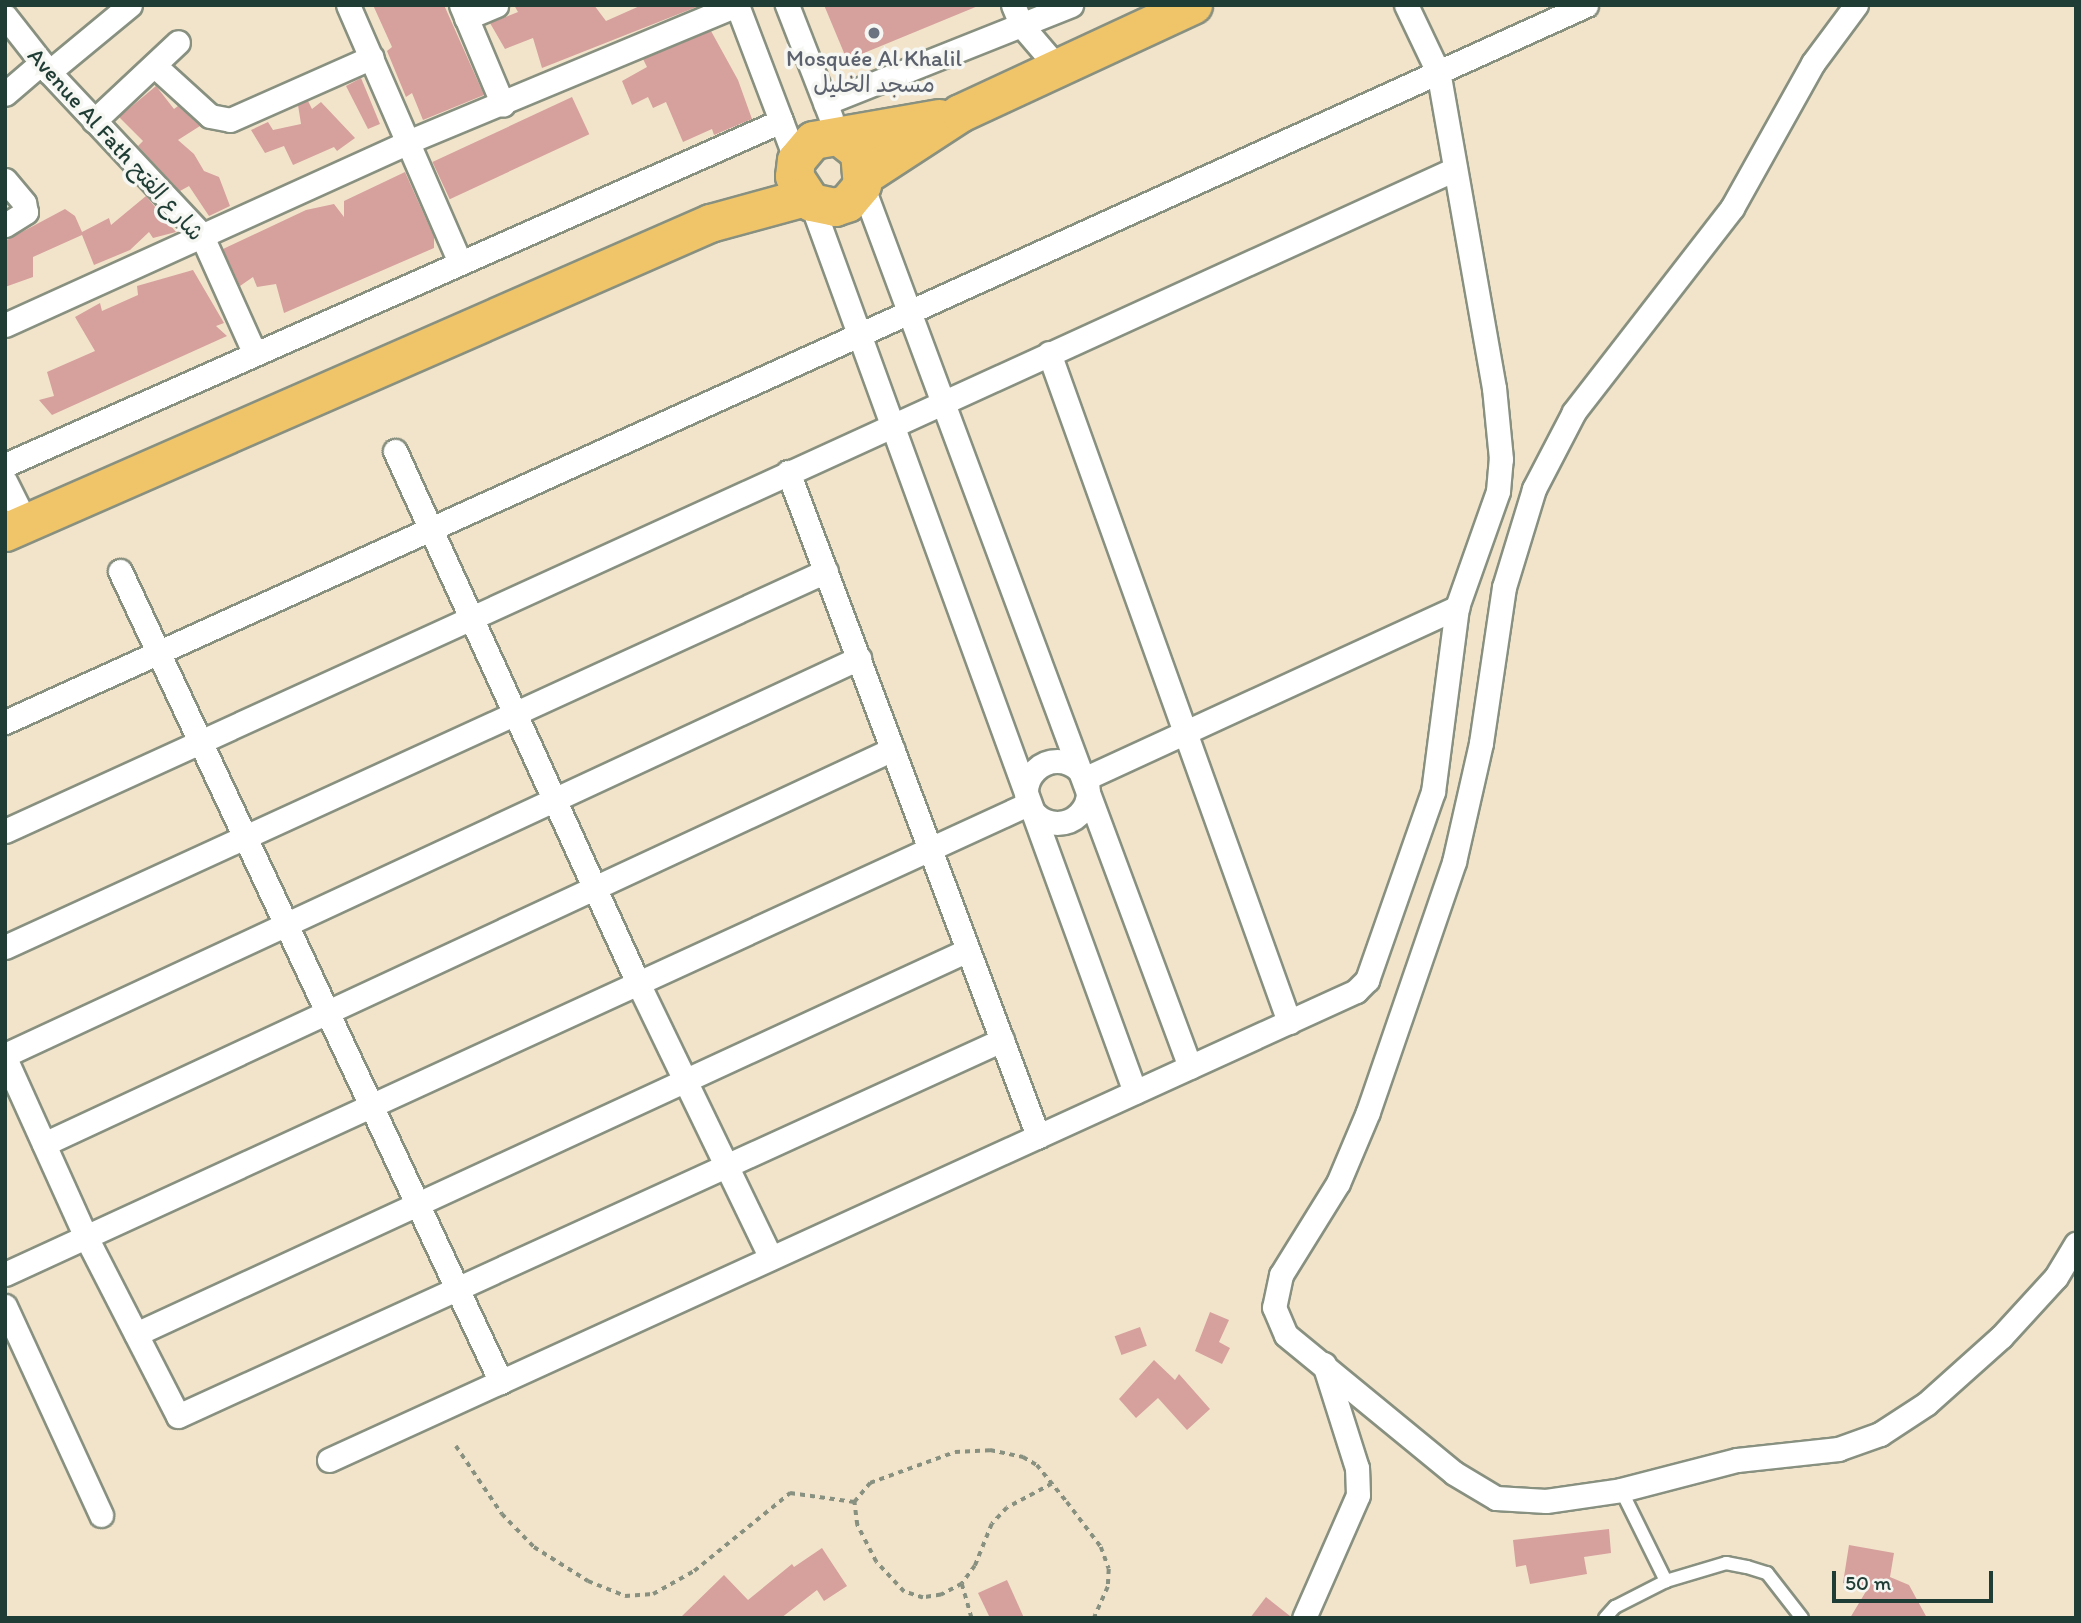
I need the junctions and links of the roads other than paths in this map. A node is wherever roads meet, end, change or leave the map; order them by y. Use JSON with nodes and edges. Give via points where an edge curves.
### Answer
{"nodes":[{"id":1,"x":130,"y":5,"type":"edge"},
{"id":2,"x":348,"y":5,"type":"edge"},
{"id":3,"x":496,"y":5,"type":"edge"},
{"id":4,"x":737,"y":5,"type":"edge"},
{"id":5,"x":787,"y":5,"type":"edge"},
{"id":6,"x":1071,"y":5,"type":"edge"},
{"id":7,"x":1193,"y":5,"type":"edge"},
{"id":8,"x":1406,"y":5,"type":"edge"},
{"id":9,"x":1586,"y":5,"type":"edge"},
{"id":10,"x":1856,"y":5,"type":"edge"},
{"id":11,"x":464,"y":12,"type":"edge"},
{"id":12,"x":5,"y":16,"type":"edge"},
{"id":13,"x":1017,"y":16,"type":"edge"},
{"id":14,"x":178,"y":42,"type":"dead end"},
{"id":15,"x":372,"y":57,"type":"junction"},
{"id":16,"x":155,"y":66,"type":"junction"},
{"id":17,"x":45,"y":67,"type":"junction"},
{"id":18,"x":1058,"y":68,"type":"junction"},
{"id":19,"x":1438,"y":72,"type":"junction"},
{"id":20,"x":5,"y":94,"type":"edge"},
{"id":21,"x":825,"y":103,"type":"junction"},
{"id":22,"x":503,"y":105,"type":"junction"},
{"id":23,"x":960,"y":113,"type":"junction"},
{"id":24,"x":94,"y":121,"type":"junction"},
{"id":25,"x":781,"y":121,"type":"junction"},
{"id":26,"x":840,"y":138,"type":"junction"},
{"id":27,"x":410,"y":141,"type":"junction"},
{"id":28,"x":1455,"y":169,"type":"junction"},
{"id":29,"x":5,"y":180,"type":"edge"},
{"id":30,"x":864,"y":180,"type":"junction"},
{"id":31,"x":802,"y":181,"type":"junction"},
{"id":32,"x":5,"y":225,"type":"edge"},
{"id":33,"x":201,"y":233,"type":"junction"},
{"id":34,"x":459,"y":260,"type":"junction"},
{"id":35,"x":911,"y":312,"type":"junction"},
{"id":36,"x":5,"y":325,"type":"edge"},
{"id":37,"x":858,"y":333,"type":"junction"},
{"id":38,"x":254,"y":352,"type":"junction"},
{"id":39,"x":1049,"y":353,"type":"junction"},
{"id":40,"x":945,"y":401,"type":"junction"},
{"id":41,"x":891,"y":425,"type":"junction"},
{"id":42,"x":395,"y":451,"type":"dead end"},
{"id":43,"x":5,"y":465,"type":"edge"},
{"id":44,"x":788,"y":472,"type":"junction"},
{"id":45,"x":5,"y":481,"type":"edge"},
{"id":46,"x":16,"y":527,"type":"edge"},
{"id":47,"x":430,"y":530,"type":"junction"},
{"id":48,"x":120,"y":571,"type":"dead end"},
{"id":49,"x":826,"y":571,"type":"junction"},
{"id":50,"x":1457,"y":607,"type":"junction"},
{"id":51,"x":472,"y":616,"type":"junction"},
{"id":52,"x":157,"y":653,"type":"junction"},
{"id":53,"x":859,"y":658,"type":"junction"},
{"id":54,"x":516,"y":713,"type":"junction"},
{"id":55,"x":5,"y":722,"type":"edge"},
{"id":56,"x":1185,"y":732,"type":"junction"},
{"id":57,"x":198,"y":741,"type":"junction"},
{"id":58,"x":893,"y":749,"type":"junction"},
{"id":59,"x":1086,"y":778,"type":"junction"},
{"id":60,"x":555,"y":800,"type":"junction"},
{"id":61,"x":1028,"y":804,"type":"junction"},
{"id":62,"x":5,"y":831,"type":"edge"},
{"id":63,"x":244,"y":838,"type":"junction"},
{"id":64,"x":931,"y":849,"type":"junction"},
{"id":65,"x":595,"y":887,"type":"junction"},
{"id":66,"x":285,"y":925,"type":"junction"},
{"id":67,"x":5,"y":947,"type":"edge"},
{"id":68,"x":968,"y":950,"type":"junction"},
{"id":69,"x":638,"y":984,"type":"junction"},
{"id":70,"x":326,"y":1013,"type":"junction"},
{"id":71,"x":1289,"y":1022,"type":"junction"},
{"id":72,"x":1002,"y":1040,"type":"junction"},
{"id":73,"x":5,"y":1056,"type":"edge"},
{"id":74,"x":1190,"y":1068,"type":"junction"},
{"id":75,"x":685,"y":1081,"type":"junction"},
{"id":76,"x":1135,"y":1092,"type":"junction"},
{"id":77,"x":370,"y":1106,"type":"junction"},
{"id":78,"x":1038,"y":1136,"type":"junction"},
{"id":79,"x":44,"y":1143,"type":"junction"},
{"id":80,"x":726,"y":1166,"type":"junction"},
{"id":81,"x":416,"y":1205,"type":"junction"},
{"id":82,"x":86,"y":1237,"type":"junction"},
{"id":83,"x":2076,"y":1244,"type":"edge"},
{"id":84,"x":771,"y":1258,"type":"junction"},
{"id":85,"x":5,"y":1273,"type":"edge"},
{"id":86,"x":457,"y":1289,"type":"junction"},
{"id":87,"x":5,"y":1306,"type":"edge"},
{"id":88,"x":136,"y":1334,"type":"junction"},
{"id":89,"x":1324,"y":1364,"type":"junction"},
{"id":90,"x":500,"y":1381,"type":"junction"},
{"id":91,"x":329,"y":1460,"type":"dead end"},
{"id":92,"x":1621,"y":1490,"type":"junction"},
{"id":93,"x":101,"y":1515,"type":"dead end"},
{"id":94,"x":1666,"y":1581,"type":"junction"},
{"id":95,"x":1304,"y":1618,"type":"edge"},
{"id":96,"x":1605,"y":1618,"type":"edge"},
{"id":97,"x":1802,"y":1618,"type":"edge"}],
"edges":[{"from":1,"to":17,"type":"street"},
{"from":2,"to":15,"type":"street"},
{"from":3,"to":11,"type":"street"},
{"from":4,"to":22,"type":"street"},
{"from":4,"to":25,"type":"street"},
{"from":5,"to":21,"type":"street"},
{"from":6,"to":13,"type":"street"},
{"from":7,"to":18,"type":"main road"},
{"from":8,"to":19,"type":"street"},
{"from":9,"to":19,"type":"street"},
{"from":10,"to":89,"type":"street","via":[[1813,63],[1732,208],[1574,412],[1534,489],[1504,587],[1481,743],[1454,862],[1368,1112],[1338,1183],[1275,1293],[1276,1317],[1286,1335]]},
{"from":11,"to":22,"type":"street"},
{"from":12,"to":17,"type":"street","name":"Avenue Al Fath شارع الفتح"},
{"from":13,"to":18,"type":"street"},
{"from":13,"to":21,"type":"street"},
{"from":14,"to":16,"type":"street"},
{"from":15,"to":16,"type":"street","via":[[230,120],[210,116]]},
{"from":15,"to":27,"type":"street"},
{"from":16,"to":24,"type":"street"},
{"from":17,"to":20,"type":"street"},
{"from":17,"to":24,"type":"street","name":"Avenue Al Fath شارع الفتح"},
{"from":18,"to":23,"type":"main road"},
{"from":19,"to":28,"type":"street"},
{"from":19,"to":35,"type":"street"},
{"from":21,"to":26,"type":"street"},
{"from":22,"to":27,"type":"street"},
{"from":23,"to":26,"type":"main road"},
{"from":23,"to":30,"type":"main road"},
{"from":24,"to":33,"type":"street","name":"Avenue Al Fath شارع الفتح"},
{"from":25,"to":31,"type":"street"},
{"from":25,"to":34,"type":"street"},
{"from":26,"to":30,"type":"main road","via":[[859,152]]},
{"from":26,"to":31,"type":"main road","via":[[813,140]]},
{"from":27,"to":33,"type":"street"},
{"from":27,"to":34,"type":"street"},
{"from":28,"to":39,"type":"street"},
{"from":28,"to":50,"type":"street","via":[[1501,459],[1498,491]]},
{"from":29,"to":32,"type":"street","via":[[26,212]]},
{"from":30,"to":31,"type":"main road","via":[[856,195],[835,207]]},
{"from":30,"to":35,"type":"street"},
{"from":31,"to":37,"type":"street"},
{"from":31,"to":46,"type":"main road"},
{"from":33,"to":36,"type":"street"},
{"from":33,"to":38,"type":"street","name":"Avenue Al Fath شارع الفتح"},
{"from":34,"to":38,"type":"street"},
{"from":35,"to":37,"type":"street"},
{"from":35,"to":40,"type":"street"},
{"from":37,"to":41,"type":"street"},
{"from":37,"to":47,"type":"street"},
{"from":38,"to":43,"type":"street"},
{"from":39,"to":40,"type":"street"},
{"from":39,"to":56,"type":"street"},
{"from":40,"to":41,"type":"street"},
{"from":40,"to":59,"type":"street"},
{"from":41,"to":44,"type":"street"},
{"from":41,"to":61,"type":"street"},
{"from":42,"to":47,"type":"street"},
{"from":44,"to":49,"type":"street"},
{"from":44,"to":51,"type":"street"},
{"from":45,"to":46,"type":"street"},
{"from":47,"to":51,"type":"street"},
{"from":47,"to":52,"type":"street"},
{"from":48,"to":52,"type":"street"},
{"from":49,"to":53,"type":"street"},
{"from":49,"to":54,"type":"street"},
{"from":50,"to":56,"type":"street"},
{"from":50,"to":71,"type":"street","via":[[1433,792],[1367,980],[1356,991]]},
{"from":51,"to":54,"type":"street"},
{"from":51,"to":57,"type":"street"},
{"from":52,"to":55,"type":"street"},
{"from":52,"to":57,"type":"street"},
{"from":53,"to":58,"type":"street"},
{"from":53,"to":60,"type":"street"},
{"from":54,"to":60,"type":"street"},
{"from":54,"to":63,"type":"street"},
{"from":56,"to":59,"type":"street"},
{"from":56,"to":71,"type":"street"},
{"from":57,"to":62,"type":"street"},
{"from":57,"to":63,"type":"street"},
{"from":58,"to":64,"type":"street"},
{"from":58,"to":65,"type":"street"},
{"from":59,"to":61,"type":"street","via":[[1070,763],[1049,761],[1027,783]]},
{"from":59,"to":61,"type":"street","via":[[1089,798],[1071,821],[1051,823]]},
{"from":59,"to":74,"type":"street"},
{"from":60,"to":65,"type":"street"},
{"from":60,"to":66,"type":"street"},
{"from":61,"to":64,"type":"street"},
{"from":61,"to":76,"type":"street"},
{"from":63,"to":66,"type":"street"},
{"from":63,"to":67,"type":"street"},
{"from":64,"to":68,"type":"street"},
{"from":64,"to":69,"type":"street"},
{"from":65,"to":69,"type":"street"},
{"from":65,"to":70,"type":"street"},
{"from":66,"to":70,"type":"street"},
{"from":66,"to":73,"type":"street"},
{"from":68,"to":72,"type":"street"},
{"from":68,"to":75,"type":"street"},
{"from":69,"to":75,"type":"street"},
{"from":69,"to":77,"type":"street"},
{"from":70,"to":77,"type":"street"},
{"from":70,"to":79,"type":"street"},
{"from":71,"to":74,"type":"street"},
{"from":72,"to":78,"type":"street"},
{"from":72,"to":80,"type":"street"},
{"from":73,"to":79,"type":"street"},
{"from":74,"to":76,"type":"street"},
{"from":75,"to":80,"type":"street"},
{"from":75,"to":81,"type":"street"},
{"from":76,"to":78,"type":"street"},
{"from":77,"to":81,"type":"street"},
{"from":77,"to":82,"type":"street"},
{"from":78,"to":84,"type":"street"},
{"from":79,"to":82,"type":"street"},
{"from":80,"to":84,"type":"street"},
{"from":80,"to":86,"type":"street"},
{"from":81,"to":86,"type":"street"},
{"from":81,"to":88,"type":"street"},
{"from":82,"to":85,"type":"street"},
{"from":82,"to":88,"type":"street"},
{"from":83,"to":92,"type":"street","via":[[2056,1277],[2001,1337],[1926,1404],[1880,1434],[1838,1449],[1737,1460]]},
{"from":84,"to":90,"type":"street"},
{"from":86,"to":88,"type":"street","via":[[178,1416]]},
{"from":86,"to":90,"type":"street"},
{"from":87,"to":93,"type":"street"},
{"from":89,"to":92,"type":"street","via":[[1454,1473],[1496,1497],[1546,1501]]},
{"from":89,"to":95,"type":"street","via":[[1348,1434],[1358,1495]]},
{"from":90,"to":91,"type":"street"},
{"from":92,"to":94,"type":"lane"},
{"from":94,"to":96,"type":"lane","via":[[1615,1607]]},
{"from":94,"to":97,"type":"lane","via":[[1726,1563],[1747,1567],[1767,1573]]}]}
